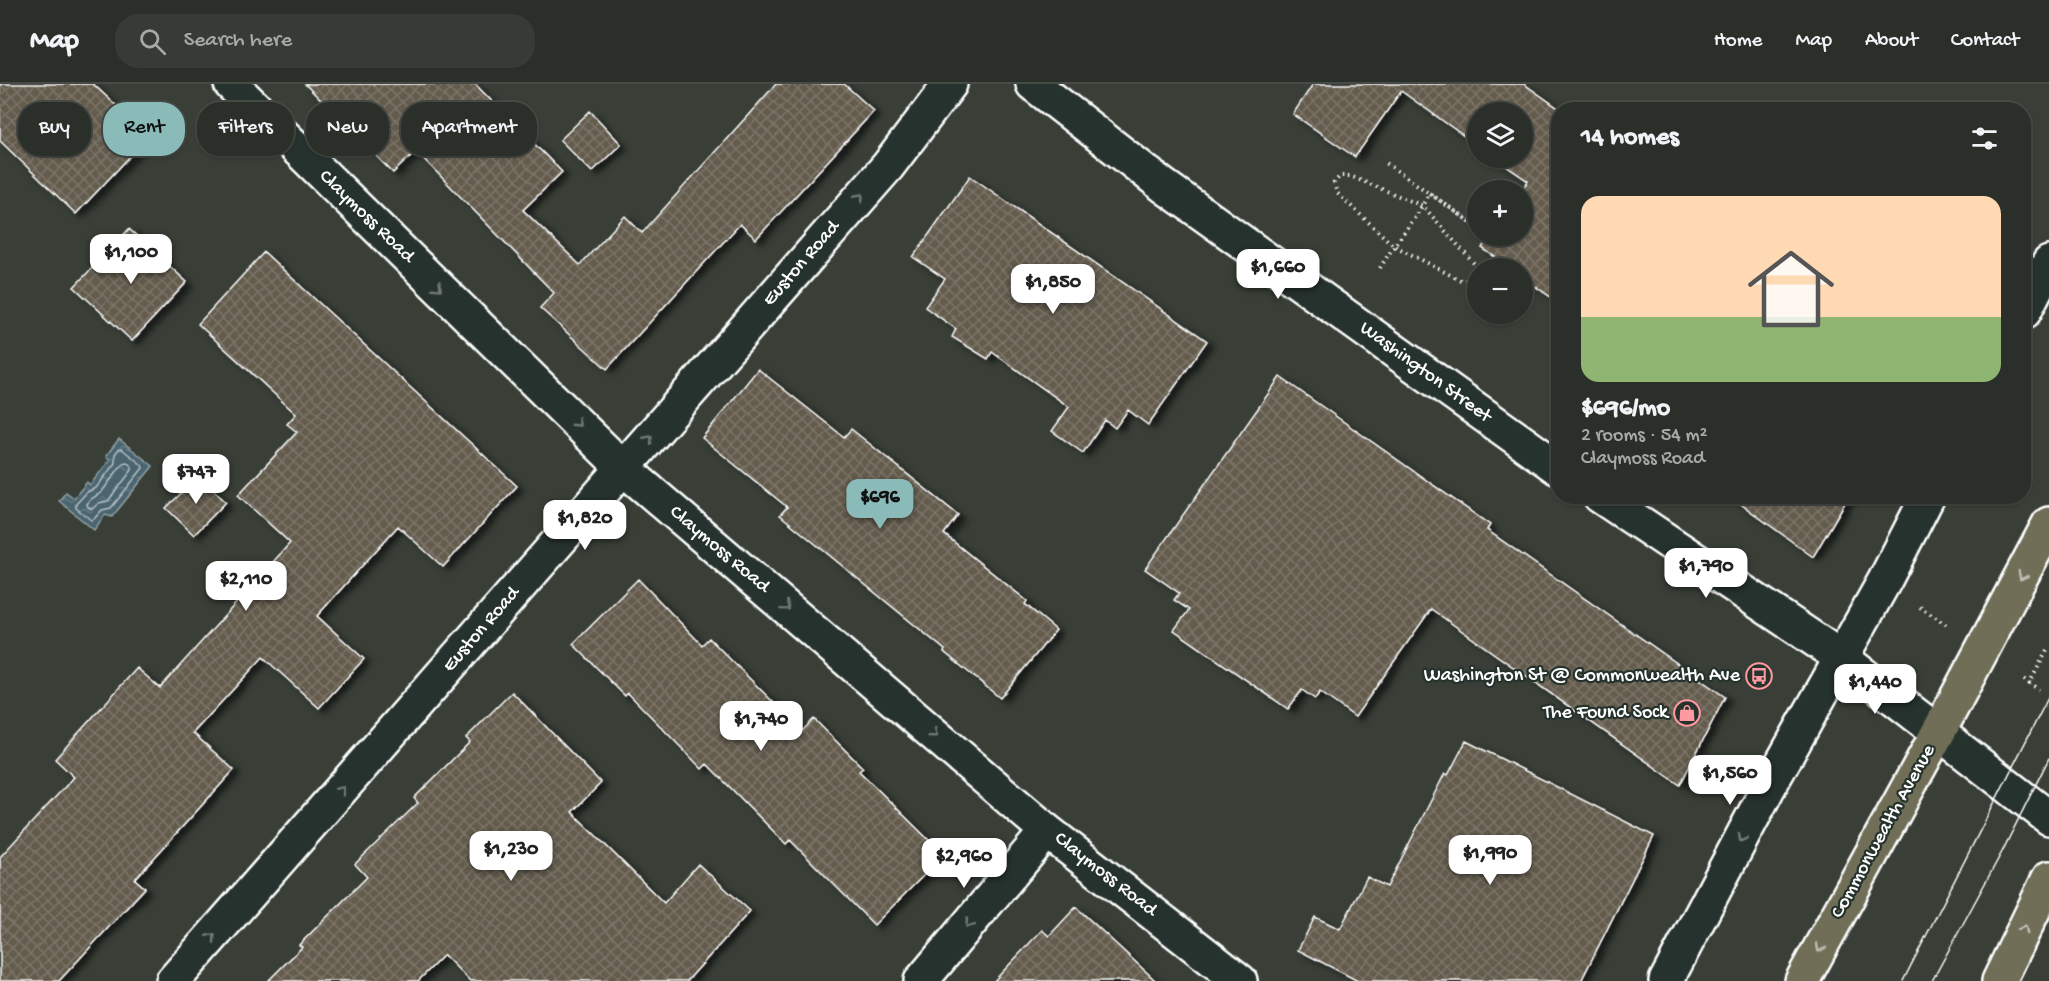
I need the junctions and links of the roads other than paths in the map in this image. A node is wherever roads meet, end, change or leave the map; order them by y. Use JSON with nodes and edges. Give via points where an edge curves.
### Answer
{"nodes":[{"id":1,"x":231,"y":84,"type":"edge"},
{"id":2,"x":950,"y":84,"type":"edge"},
{"id":3,"x":1033,"y":84,"type":"edge"},
{"id":4,"x":2049,"y":263,"type":"edge"},
{"id":5,"x":2031,"y":298,"type":"edge"},
{"id":6,"x":1551,"y":463,"type":"edge"},
{"id":7,"x":623,"y":468,"type":"junction"},
{"id":8,"x":1612,"y":504,"type":"edge"},
{"id":9,"x":1924,"y":504,"type":"edge"},
{"id":10,"x":2049,"y":524,"type":"edge"},
{"id":11,"x":1842,"y":658,"type":"junction"},
{"id":12,"x":1939,"y":731,"type":"junction"},
{"id":13,"x":2049,"y":818,"type":"edge"},
{"id":14,"x":1047,"y":831,"type":"junction"},
{"id":15,"x":2049,"y":878,"type":"edge"},
{"id":16,"x":173,"y":981,"type":"edge"},
{"id":17,"x":921,"y":981,"type":"edge"},
{"id":18,"x":1240,"y":981,"type":"edge"},
{"id":19,"x":1666,"y":981,"type":"edge"},
{"id":20,"x":1802,"y":981,"type":"edge"},
{"id":21,"x":1999,"y":981,"type":"edge"}],
"edges":[{"from":1,"to":7,"type":"street","name":"Claymoss Road","one_way":true},
{"from":7,"to":2,"type":"street","name":"Euston Road","one_way":true,"via":[[888,166]]},
{"from":3,"to":6,"type":"street","name":"Washington Street","via":[[1164,186]]},
{"from":4,"to":5,"type":"street"},
{"from":7,"to":14,"type":"street","name":"Claymoss Road","one_way":true},
{"from":16,"to":7,"type":"street","name":"Euston Road","one_way":true},
{"from":8,"to":11,"type":"street"},
{"from":9,"to":11,"type":"street"},
{"from":10,"to":12,"type":"main road","name":"Commonwealth Avenue","one_way":true},
{"from":11,"to":12,"type":"street"},
{"from":11,"to":19,"type":"street","one_way":true},
{"from":12,"to":13,"type":"street"},
{"from":12,"to":20,"type":"main road","name":"Commonwealth Avenue","one_way":true},
{"from":14,"to":17,"type":"street","one_way":true},
{"from":14,"to":18,"type":"street","name":"Claymoss Road"},
{"from":21,"to":15,"type":"main road","one_way":true}]}
